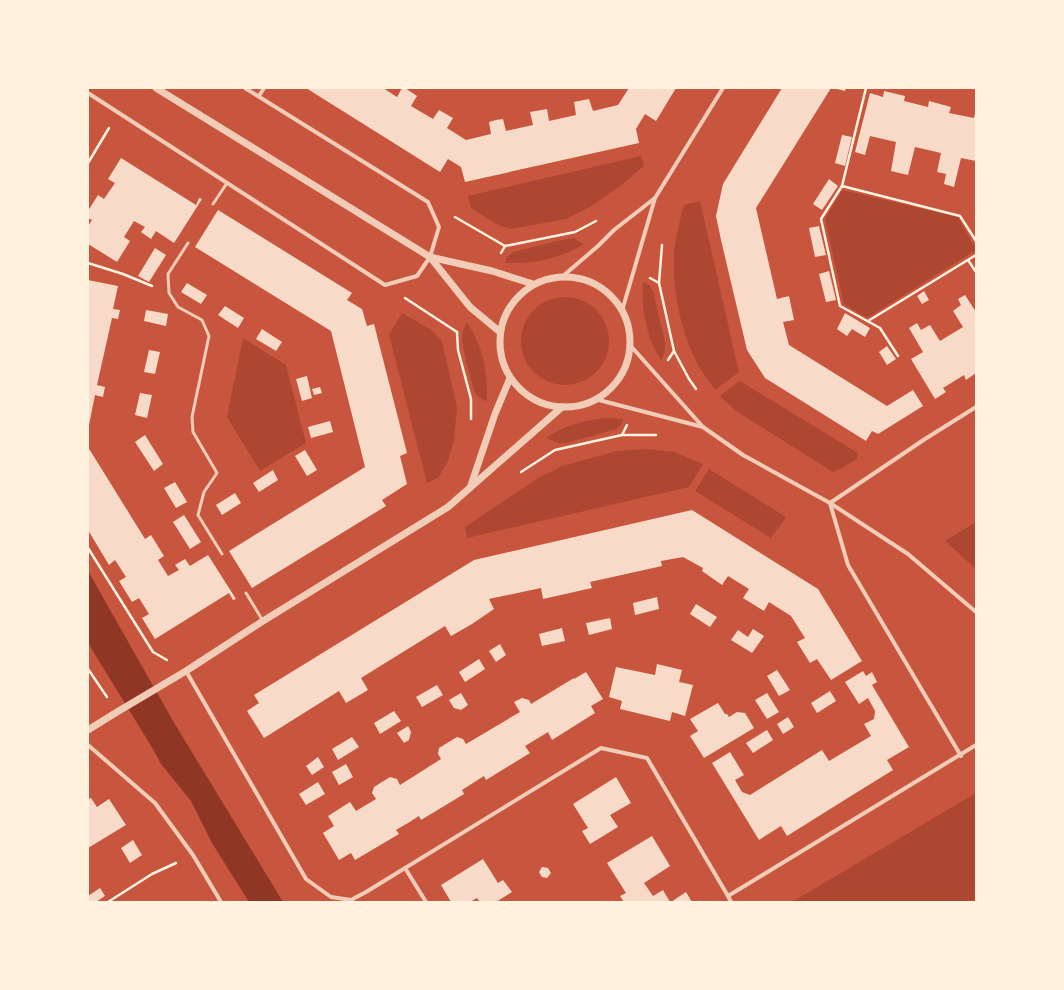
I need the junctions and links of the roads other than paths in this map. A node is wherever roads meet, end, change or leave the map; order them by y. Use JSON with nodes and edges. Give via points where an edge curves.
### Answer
{"nodes":[{"id":1,"x":156,"y":88,"type":"edge"},
{"id":2,"x":245,"y":88,"type":"edge"},
{"id":3,"x":264,"y":88,"type":"edge"},
{"id":4,"x":724,"y":88,"type":"edge"},
{"id":5,"x":88,"y":93,"type":"edge"},
{"id":6,"x":259,"y":96,"type":"junction"},
{"id":7,"x":228,"y":182,"type":"junction"},
{"id":8,"x":655,"y":198,"type":"junction"},
{"id":9,"x":213,"y":204,"type":"dead end"},
{"id":10,"x":188,"y":243,"type":"dead end"},
{"id":11,"x":430,"y":257,"type":"junction"},
{"id":12,"x":563,"y":276,"type":"junction"},
{"id":13,"x":533,"y":284,"type":"junction"},
{"id":14,"x":622,"y":311,"type":"junction"},
{"id":15,"x":500,"y":332,"type":"junction"},
{"id":16,"x":630,"y":344,"type":"junction"},
{"id":17,"x":510,"y":378,"type":"junction"},
{"id":18,"x":595,"y":399,"type":"junction"},
{"id":19,"x":562,"y":407,"type":"junction"},
{"id":20,"x":976,"y":407,"type":"edge"},
{"id":21,"x":703,"y":427,"type":"junction"},
{"id":22,"x":470,"y":488,"type":"junction"},
{"id":23,"x":830,"y":503,"type":"junction"},
{"id":24,"x":222,"y":554,"type":"dead end"},
{"id":25,"x":246,"y":594,"type":"dead end"},
{"id":26,"x":976,"y":612,"type":"edge"},
{"id":27,"x":263,"y":621,"type":"junction"},
{"id":28,"x":186,"y":671,"type":"junction"},
{"id":29,"x":88,"y":730,"type":"edge"},
{"id":30,"x":88,"y":745,"type":"edge"},
{"id":31,"x":976,"y":745,"type":"edge"},
{"id":32,"x":960,"y":756,"type":"junction"},
{"id":33,"x":405,"y":868,"type":"junction"},
{"id":34,"x":728,"y":896,"type":"junction"},
{"id":35,"x":221,"y":902,"type":"edge"},
{"id":36,"x":426,"y":902,"type":"edge"},
{"id":37,"x":731,"y":902,"type":"edge"}],
"edges":[{"from":1,"to":11,"type":"street"},
{"from":2,"to":6,"type":"street"},
{"from":3,"to":6,"type":"street"},
{"from":4,"to":8,"type":"street"},
{"from":5,"to":7,"type":"street"},
{"from":6,"to":11,"type":"street","via":[[428,202],[439,227]]},
{"from":7,"to":9,"type":"lane"},
{"from":7,"to":11,"type":"street","via":[[385,285],[417,276]]},
{"from":8,"to":12,"type":"street","via":[[614,230]]},
{"from":8,"to":14,"type":"street"},
{"from":10,"to":24,"type":"lane","via":[[168,274],[169,293],[178,307],[202,320],[209,336],[192,417],[193,432],[217,473],[204,492],[198,515]]},
{"from":11,"to":13,"type":"street","via":[[492,271]]},
{"from":11,"to":15,"type":"street","via":[[470,307]]},
{"from":12,"to":13,"type":"street","via":[[547,278]]},
{"from":12,"to":14,"type":"street","via":[[578,277],[604,289]]},
{"from":13,"to":15,"type":"street","via":[[511,304]]},
{"from":14,"to":16,"type":"street","via":[[627,322]]},
{"from":15,"to":17,"type":"street","via":[[502,358]]},
{"from":16,"to":18,"type":"street","via":[[620,376],[605,393]]},
{"from":16,"to":21,"type":"street"},
{"from":17,"to":19,"type":"street","via":[[532,399]]},
{"from":17,"to":22,"type":"street"},
{"from":18,"to":19,"type":"street","via":[[585,404]]},
{"from":18,"to":21,"type":"street"},
{"from":19,"to":22,"type":"street"},
{"from":20,"to":23,"type":"street"},
{"from":21,"to":23,"type":"street","via":[[743,455]]},
{"from":22,"to":27,"type":"street","via":[[448,507]]},
{"from":23,"to":26,"type":"street","via":[[908,554]]},
{"from":23,"to":32,"type":"street","via":[[848,566]]},
{"from":25,"to":27,"type":"lane"},
{"from":27,"to":28,"type":"street"},
{"from":28,"to":29,"type":"street"},
{"from":28,"to":33,"type":"street","via":[[306,879],[331,897],[351,900]]},
{"from":30,"to":35,"type":"street","via":[[155,803],[193,855]]},
{"from":31,"to":32,"type":"street"},
{"from":32,"to":34,"type":"street"},
{"from":33,"to":34,"type":"street","via":[[601,748],[647,758]]},
{"from":33,"to":36,"type":"street"},
{"from":34,"to":37,"type":"street"}]}
